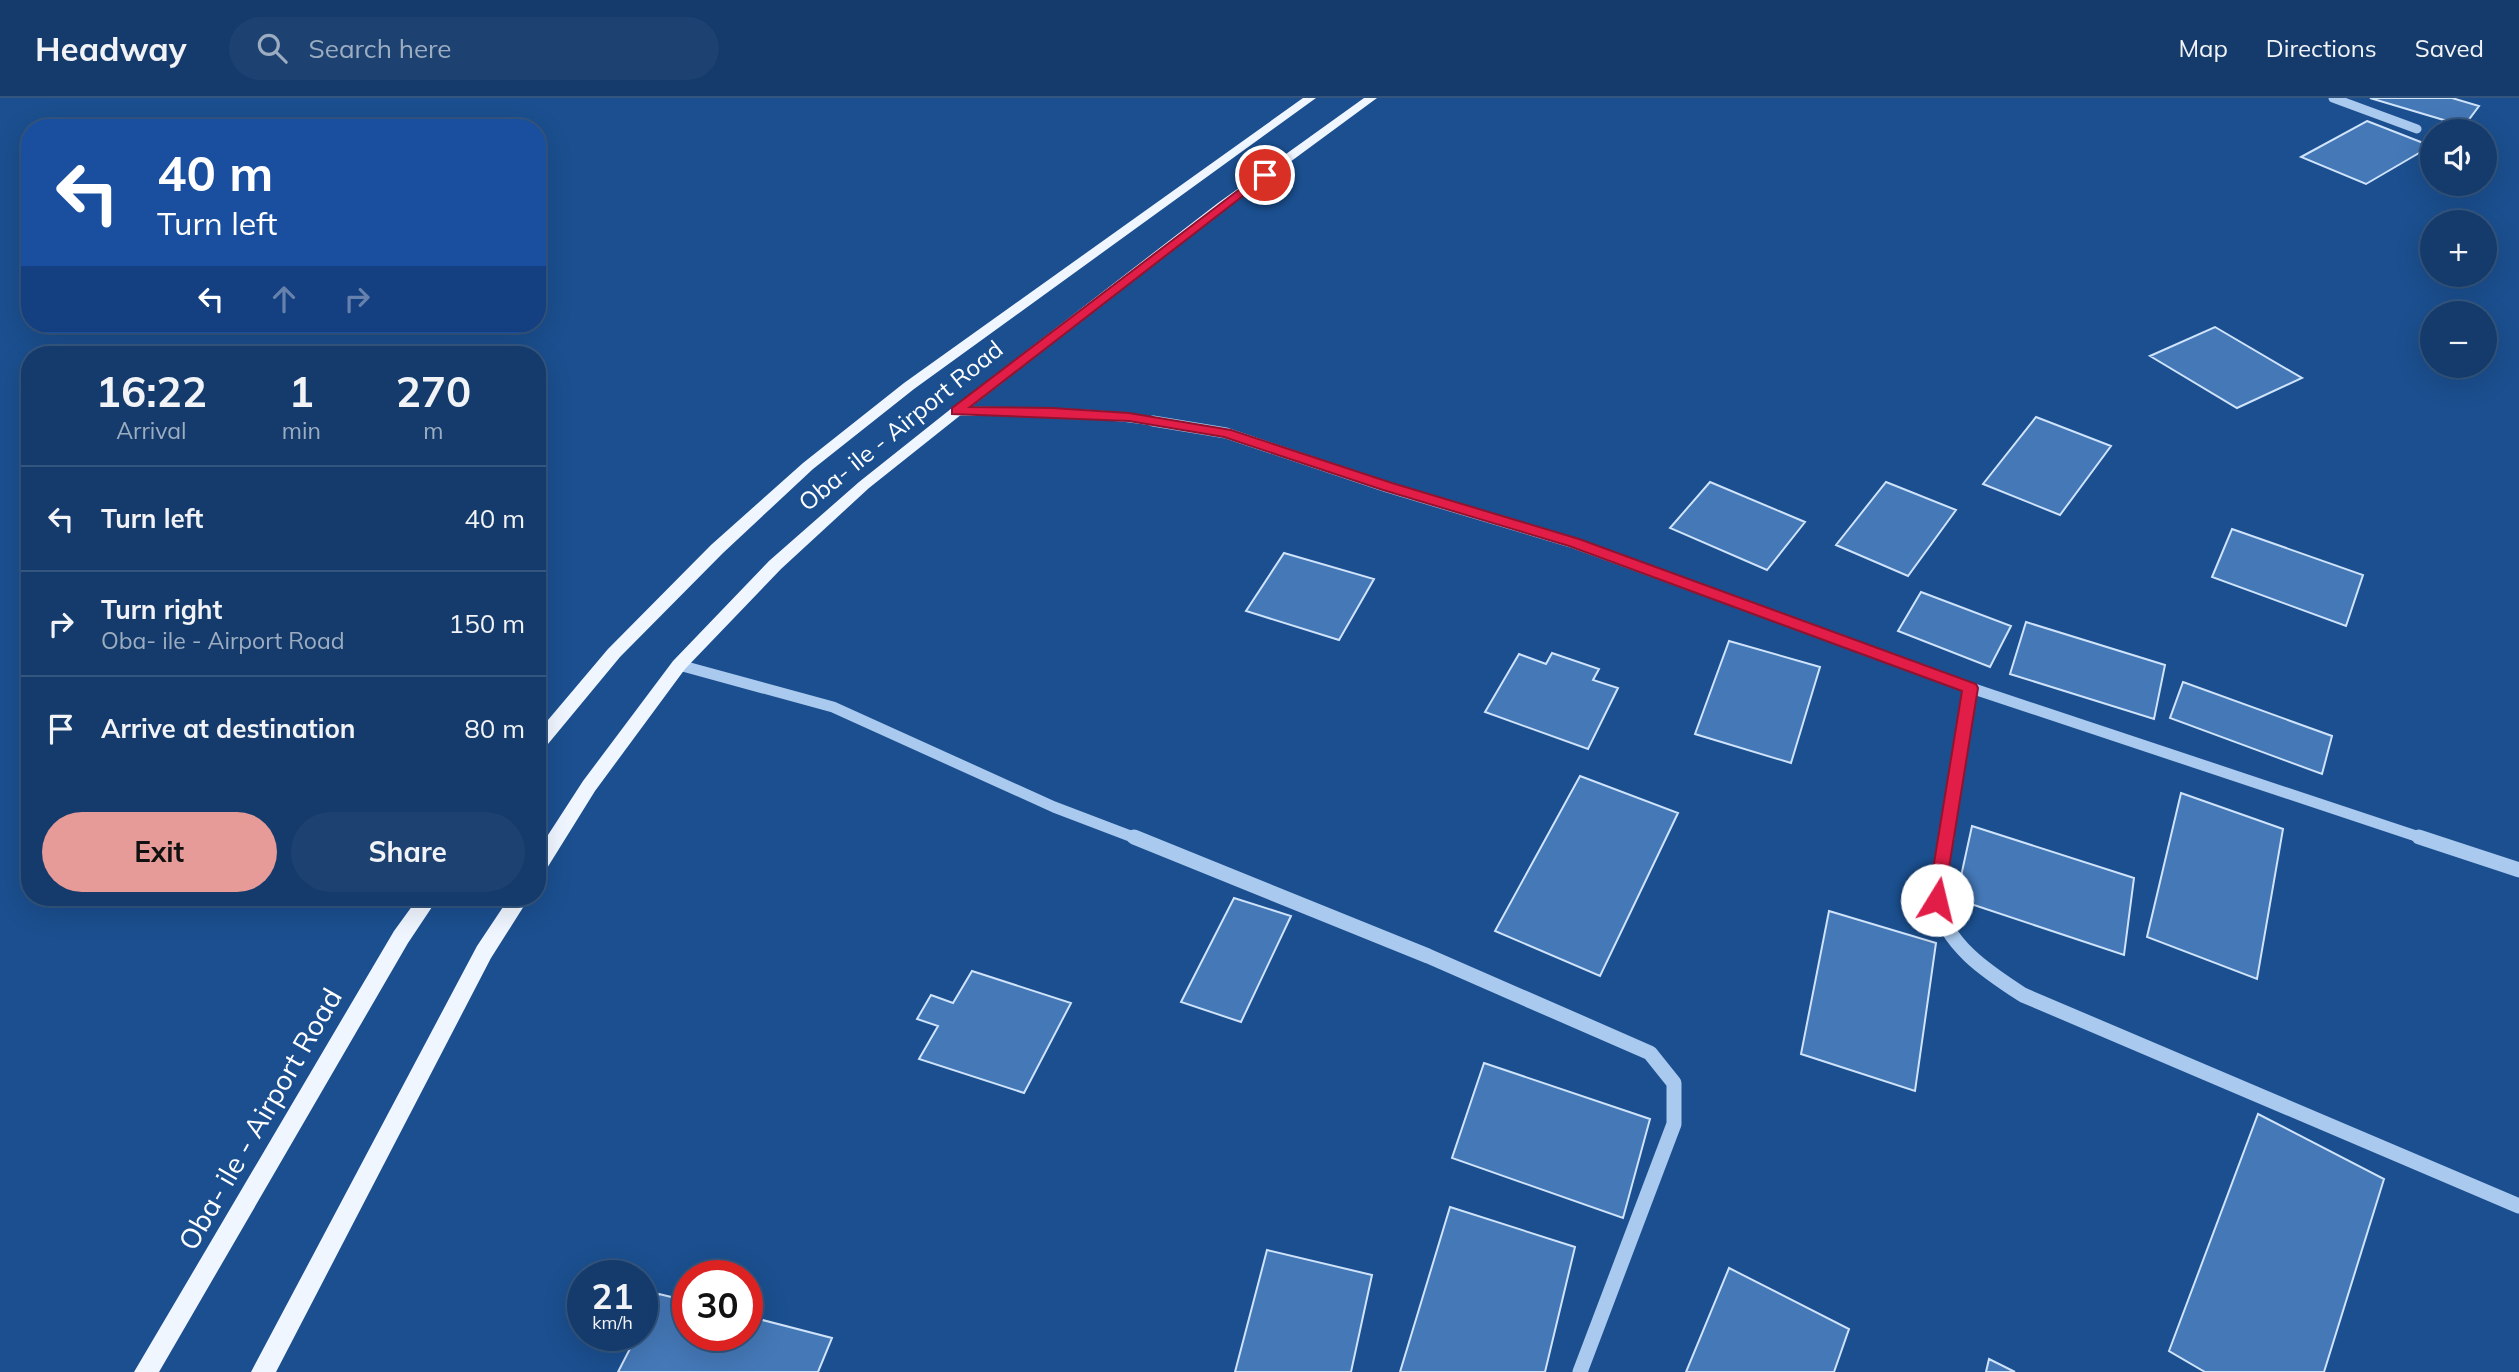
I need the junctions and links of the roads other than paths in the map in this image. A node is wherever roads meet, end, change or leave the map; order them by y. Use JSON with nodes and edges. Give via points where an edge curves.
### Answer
{"nodes":[{"id":1,"x":1310,"y":98,"type":"edge"},
{"id":2,"x":1370,"y":98,"type":"edge"},
{"id":3,"x":2333,"y":98,"type":"edge"},
{"id":4,"x":2417,"y":128,"type":"dead end"},
{"id":5,"x":957,"y":411,"type":"junction"},
{"id":6,"x":679,"y":665,"type":"junction"},
{"id":7,"x":1970,"y":688,"type":"junction"},
{"id":8,"x":546,"y":733,"type":"edge"},
{"id":9,"x":546,"y":854,"type":"edge"},
{"id":10,"x":2519,"y":870,"type":"edge"},
{"id":11,"x":422,"y":906,"type":"edge"},
{"id":12,"x":514,"y":906,"type":"edge"},
{"id":13,"x":2519,"y":1206,"type":"edge"},
{"id":14,"x":146,"y":1372,"type":"edge"},
{"id":15,"x":263,"y":1372,"type":"edge"},
{"id":16,"x":1580,"y":1372,"type":"edge"}],
"edges":[{"from":1,"to":8,"type":"main road","name":"Oba- ile - Airport Road","via":[[909,386],[808,466],[614,653]]},
{"from":2,"to":5,"type":"main road","name":"Oba- ile - Airport Road"},
{"from":3,"to":4,"type":"street"},
{"from":5,"to":6,"type":"main road","name":"Oba- ile - Airport Road","via":[[864,485],[775,565]]},
{"from":5,"to":7,"type":"street","via":[[1129,417],[1226,433],[1574,543]]},
{"from":6,"to":9,"type":"main road","name":"Oba- ile - Airport Road","via":[[589,786]]},
{"from":6,"to":16,"type":"street","via":[[832,707],[1054,807],[1403,946],[1650,1053],[1674,1083],[1674,1124]]},
{"from":7,"to":10,"type":"street"},
{"from":7,"to":13,"type":"street","via":[[1937,900],[1947,929],[1980,968],[2023,995]]},
{"from":11,"to":14,"type":"main road","name":"Oba- ile - Airport Road"},
{"from":12,"to":15,"type":"main road","via":[[484,952]]}]}
